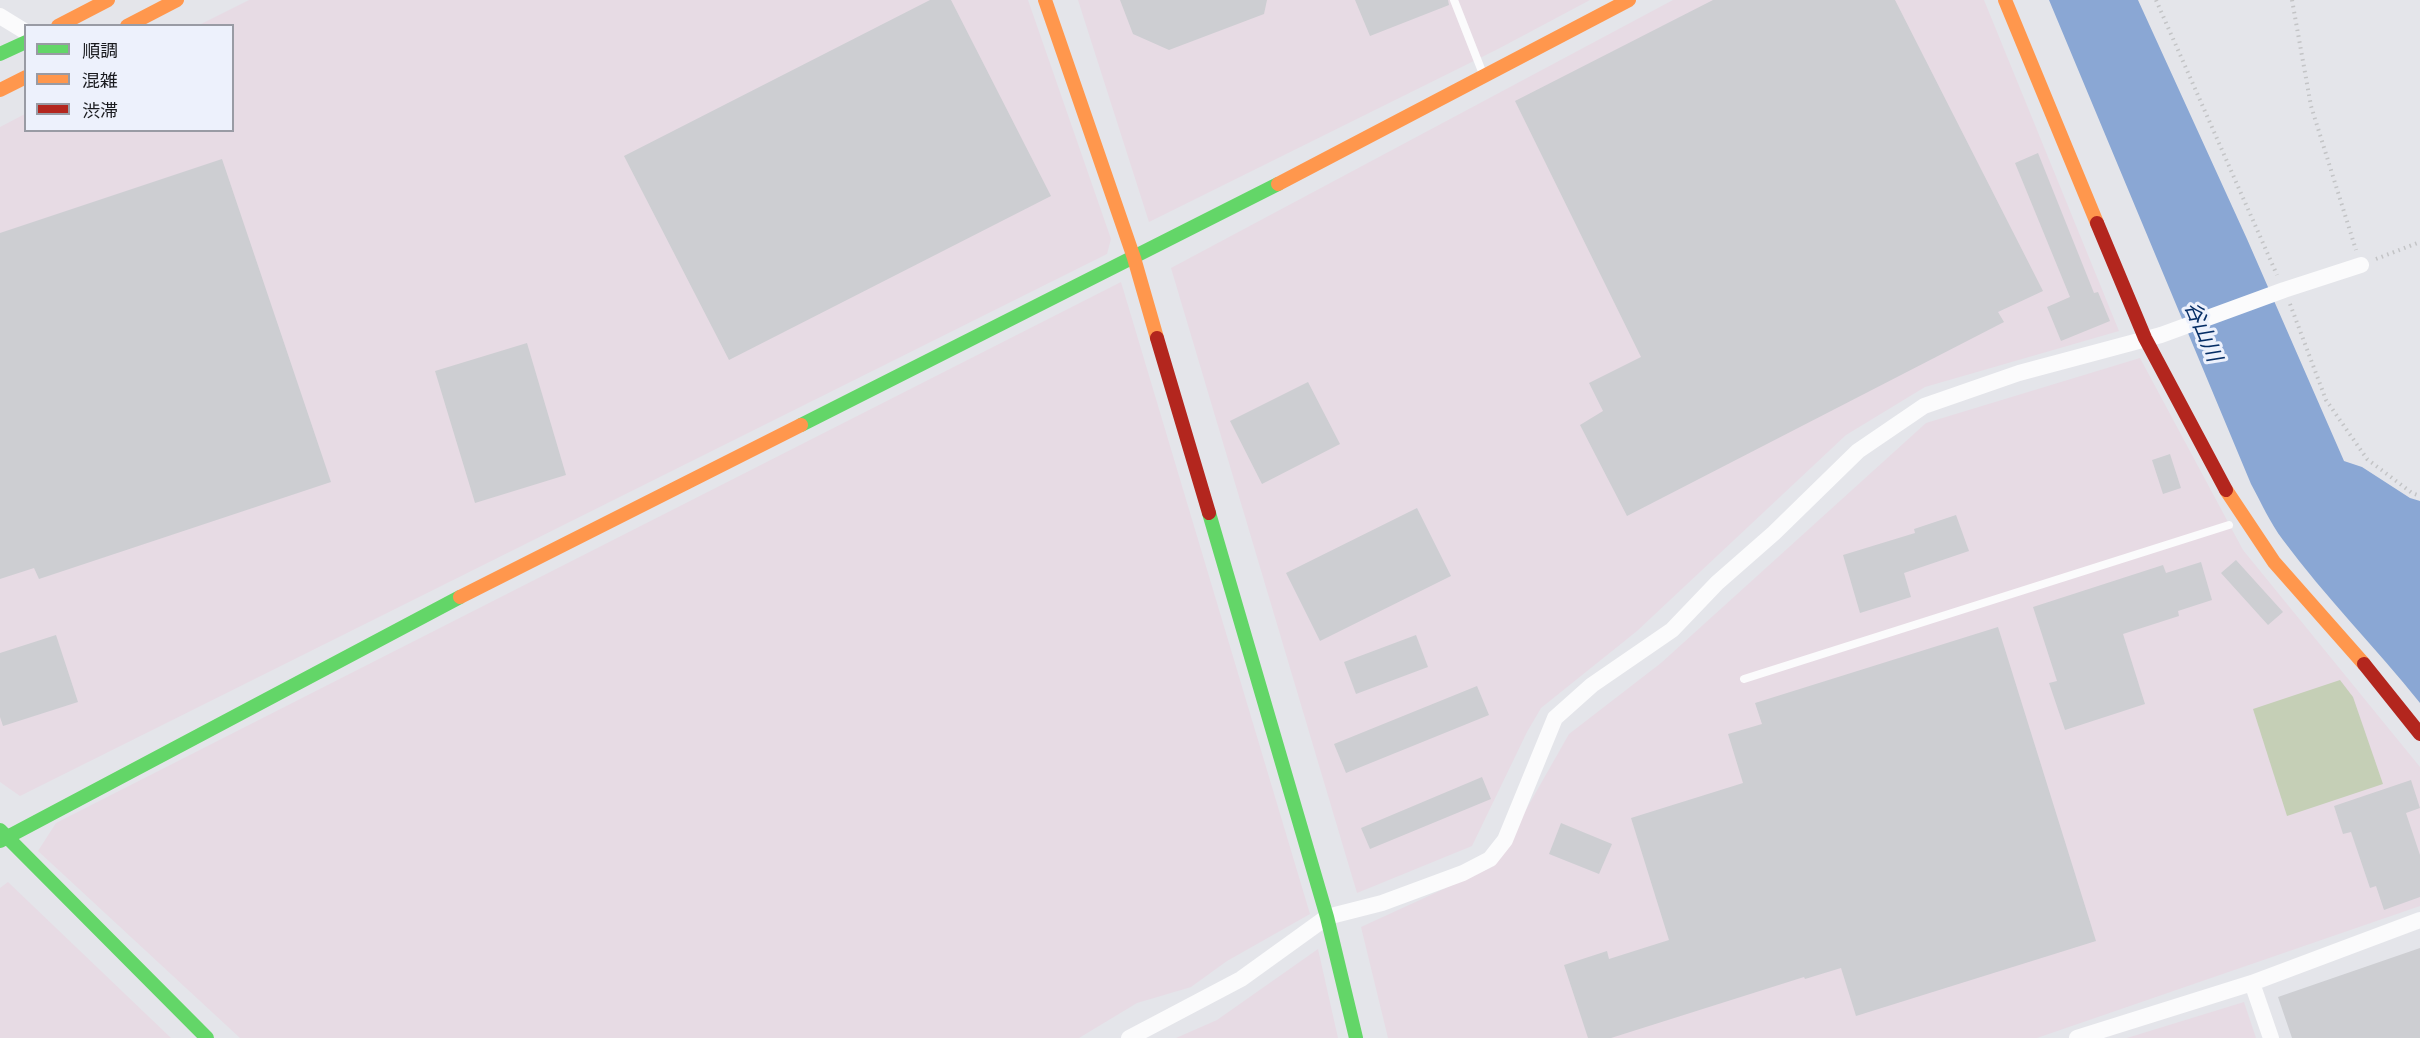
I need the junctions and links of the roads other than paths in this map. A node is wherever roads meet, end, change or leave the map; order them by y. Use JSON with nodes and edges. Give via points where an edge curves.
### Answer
{"nodes":[{"id":1,"x":108,"y":0,"type":"edge"},
{"id":2,"x":177,"y":0,"type":"edge"},
{"id":3,"x":1045,"y":0,"type":"edge"},
{"id":4,"x":1454,"y":0,"type":"edge"},
{"id":5,"x":1629,"y":0,"type":"edge"},
{"id":6,"x":2005,"y":0,"type":"edge"},
{"id":7,"x":0,"y":16,"type":"edge"},
{"id":8,"x":62,"y":24,"type":"edge"},
{"id":9,"x":131,"y":24,"type":"edge"},
{"id":10,"x":24,"y":31,"type":"edge"},
{"id":11,"x":24,"y":43,"type":"edge"},
{"id":12,"x":0,"y":54,"type":"edge"},
{"id":13,"x":1484,"y":77,"type":"junction"},
{"id":14,"x":24,"y":78,"type":"edge"},
{"id":15,"x":0,"y":90,"type":"edge"},
{"id":16,"x":1134,"y":258,"type":"junction"},
{"id":17,"x":2361,"y":265,"type":"road end"},
{"id":18,"x":2153,"y":337,"type":"junction"},
{"id":19,"x":2229,"y":525,"type":"dead end"},
{"id":20,"x":1744,"y":679,"type":"dead end"},
{"id":21,"x":2420,"y":734,"type":"edge"},
{"id":22,"x":2,"y":836,"type":"edge"},
{"id":23,"x":1327,"y":917,"type":"junction"},
{"id":24,"x":2420,"y":920,"type":"edge"},
{"id":25,"x":2252,"y":983,"type":"junction"},
{"id":26,"x":207,"y":1038,"type":"edge"},
{"id":27,"x":1129,"y":1038,"type":"edge"},
{"id":28,"x":1356,"y":1038,"type":"edge"},
{"id":29,"x":2077,"y":1038,"type":"edge"},
{"id":30,"x":2271,"y":1038,"type":"edge"}],
"edges":[{"from":1,"to":8,"type":"main road"},
{"from":2,"to":9,"type":"main road"},
{"from":3,"to":16,"type":"main road"},
{"from":4,"to":13,"type":"lane"},
{"from":5,"to":13,"type":"main road"},
{"from":6,"to":18,"type":"main road"},
{"from":7,"to":10,"type":"street"},
{"from":11,"to":12,"type":"main road"},
{"from":13,"to":16,"type":"main road"},
{"from":14,"to":15,"type":"main road"},
{"from":16,"to":22,"type":"main road","via":[[460,597]]},
{"from":16,"to":23,"type":"main road"},
{"from":17,"to":18,"type":"street"},
{"from":18,"to":21,"type":"main road","via":[[2233,504],[2274,562],[2380,682]]},
{"from":18,"to":23,"type":"street","via":[[2019,373],[1924,406],[1858,450],[1672,630],[1592,685],[1555,718],[1505,840],[1490,859],[1382,903]]},
{"from":19,"to":20,"type":"lane"},
{"from":22,"to":26,"type":"main road"},
{"from":23,"to":27,"type":"street","via":[[1240,979]]},
{"from":23,"to":28,"type":"main road"},
{"from":24,"to":25,"type":"street"},
{"from":25,"to":29,"type":"street"},
{"from":25,"to":30,"type":"street"}]}
